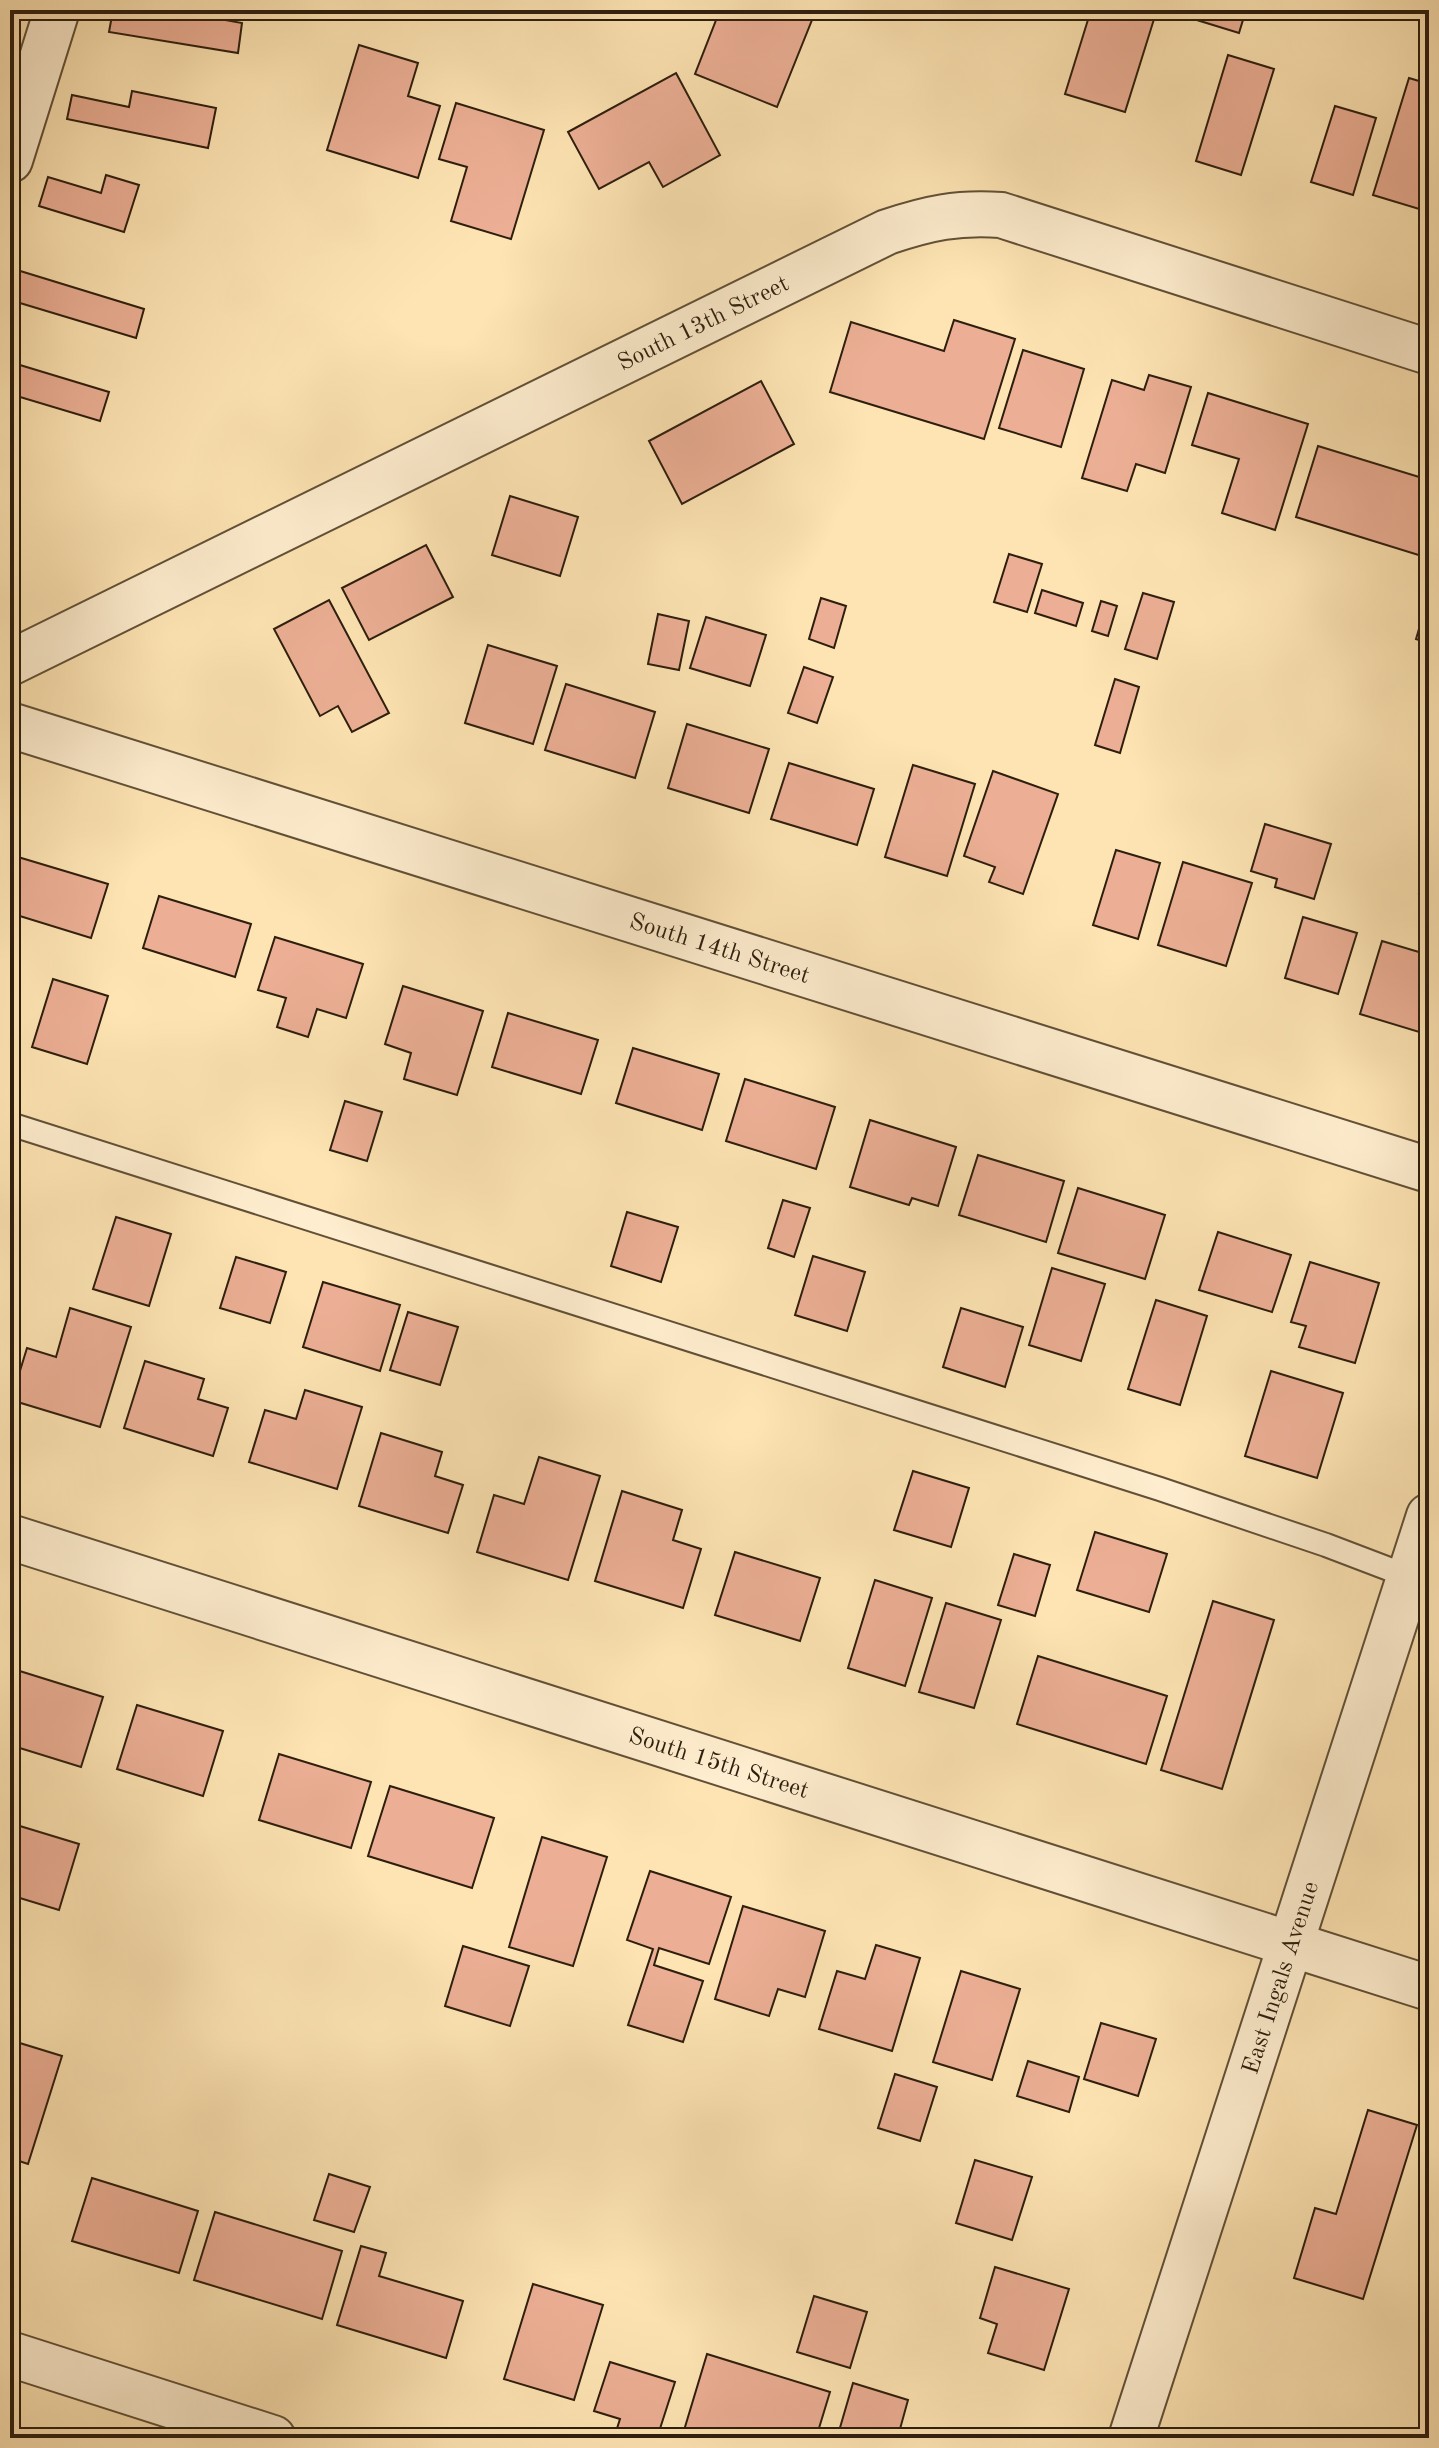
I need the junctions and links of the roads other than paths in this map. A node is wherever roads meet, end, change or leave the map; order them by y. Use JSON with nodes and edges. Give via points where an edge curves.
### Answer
{"nodes":[{"id":1,"x":57,"y":10,"type":"edge"},
{"id":2,"x":10,"y":160,"type":"edge"},
{"id":3,"x":1429,"y":352,"type":"edge"},
{"id":4,"x":10,"y":663,"type":"edge"},
{"id":5,"x":10,"y":725,"type":"edge"},
{"id":6,"x":10,"y":1124,"type":"edge"},
{"id":7,"x":1429,"y":1170,"type":"edge"},
{"id":8,"x":1429,"y":1516,"type":"edge"},
{"id":9,"x":10,"y":1537,"type":"edge"},
{"id":10,"x":1410,"y":1577,"type":"junction"},
{"id":11,"x":1292,"y":1943,"type":"junction"},
{"id":12,"x":1429,"y":1988,"type":"edge"},
{"id":13,"x":10,"y":2354,"type":"edge"},
{"id":14,"x":273,"y":2438,"type":"edge"},
{"id":15,"x":1131,"y":2438,"type":"edge"}],
"edges":[{"from":1,"to":2,"type":"street"},
{"from":3,"to":4,"type":"street","name":"South 13th Street","via":[[1001,215],[931,217],[873,238]]},
{"from":5,"to":7,"type":"street","name":"South 14th Street"},
{"from":6,"to":10,"type":"lane","via":[[1160,1489]]},
{"from":8,"to":10,"type":"street","name":"East Ingals Avenue"},
{"from":9,"to":11,"type":"street","name":"South 15th Street"},
{"from":10,"to":11,"type":"street","name":"East Ingals Avenue"},
{"from":11,"to":12,"type":"street","name":"South 15th Street"},
{"from":11,"to":15,"type":"street","name":"East Ingals Avenue"},
{"from":13,"to":14,"type":"street"}]}
